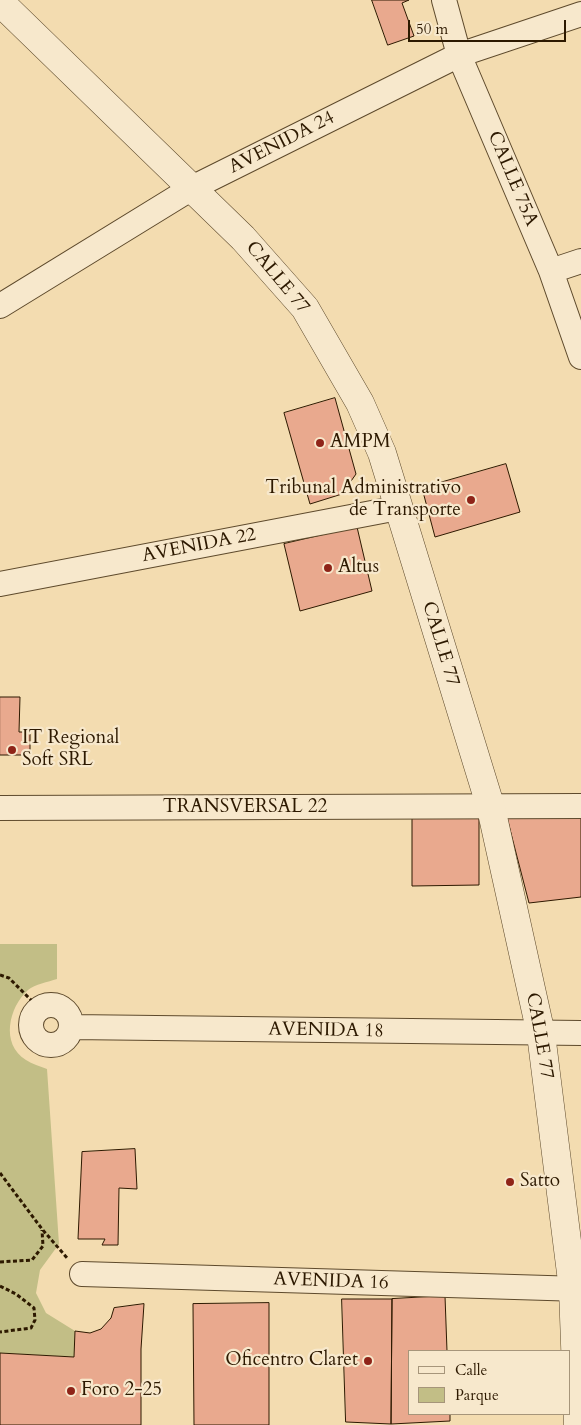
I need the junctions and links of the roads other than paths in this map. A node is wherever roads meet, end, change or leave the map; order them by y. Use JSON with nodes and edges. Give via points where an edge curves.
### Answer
{"nodes":[{"id":1,"x":444,"y":0,"type":"edge"},
{"id":2,"x":0,"y":2,"type":"edge"},
{"id":3,"x":581,"y":14,"type":"edge"},
{"id":4,"x":459,"y":55,"type":"junction"},
{"id":5,"x":192,"y":188,"type":"junction"},
{"id":6,"x":581,"y":261,"type":"edge"},
{"id":7,"x":551,"y":271,"type":"junction"},
{"id":8,"x":0,"y":306,"type":"edge"},
{"id":9,"x":581,"y":357,"type":"edge"},
{"id":10,"x":398,"y":508,"type":"junction"},
{"id":11,"x":0,"y":584,"type":"edge"},
{"id":12,"x":581,"y":806,"type":"edge"},
{"id":13,"x":0,"y":808,"type":"edge"},
{"id":14,"x":491,"y":808,"type":"junction"},
{"id":15,"x":71,"y":1027,"type":"junction"},
{"id":16,"x":581,"y":1033,"type":"edge"},
{"id":17,"x":541,"y":1034,"type":"junction"},
{"id":18,"x":82,"y":1274,"type":"road end"},
{"id":19,"x":577,"y":1289,"type":"edge"},
{"id":20,"x":578,"y":1425,"type":"edge"}],
"edges":[{"from":1,"to":4,"type":"street","name":"CALLE 75A"},
{"from":2,"to":5,"type":"street","name":"CALLE 77"},
{"from":3,"to":4,"type":"street","name":"AVENIDA 24"},
{"from":4,"to":5,"type":"street","name":"AVENIDA 24"},
{"from":4,"to":7,"type":"street","name":"CALLE 75A"},
{"from":5,"to":8,"type":"street","name":"AVENIDA 24"},
{"from":5,"to":10,"type":"street","name":"CALLE 77","via":[[243,238],[306,308],[360,403],[382,453]]},
{"from":6,"to":7,"type":"street"},
{"from":7,"to":9,"type":"street","name":"CALLE 75A"},
{"from":10,"to":11,"type":"street","name":"AVENIDA 22"},
{"from":10,"to":14,"type":"street","name":"CALLE 77"},
{"from":12,"to":14,"type":"street","name":"TRANSVERSAL 22"},
{"from":13,"to":14,"type":"street","name":"TRANSVERSAL 22"},
{"from":14,"to":17,"type":"street","name":"CALLE 77"},
{"from":15,"to":15,"type":"street","via":[[60,1043],[54,1045],[40,1043],[31,1025],[40,1009],[52,1006],[68,1015]]},
{"from":15,"to":17,"type":"street","name":"AVENIDA 18"},
{"from":16,"to":17,"type":"street","name":"AVENIDA 18"},
{"from":17,"to":19,"type":"street","name":"CALLE 77"},
{"from":18,"to":19,"type":"street","name":"AVENIDA 16"},
{"from":19,"to":20,"type":"street","name":"CALLE 77"}]}
